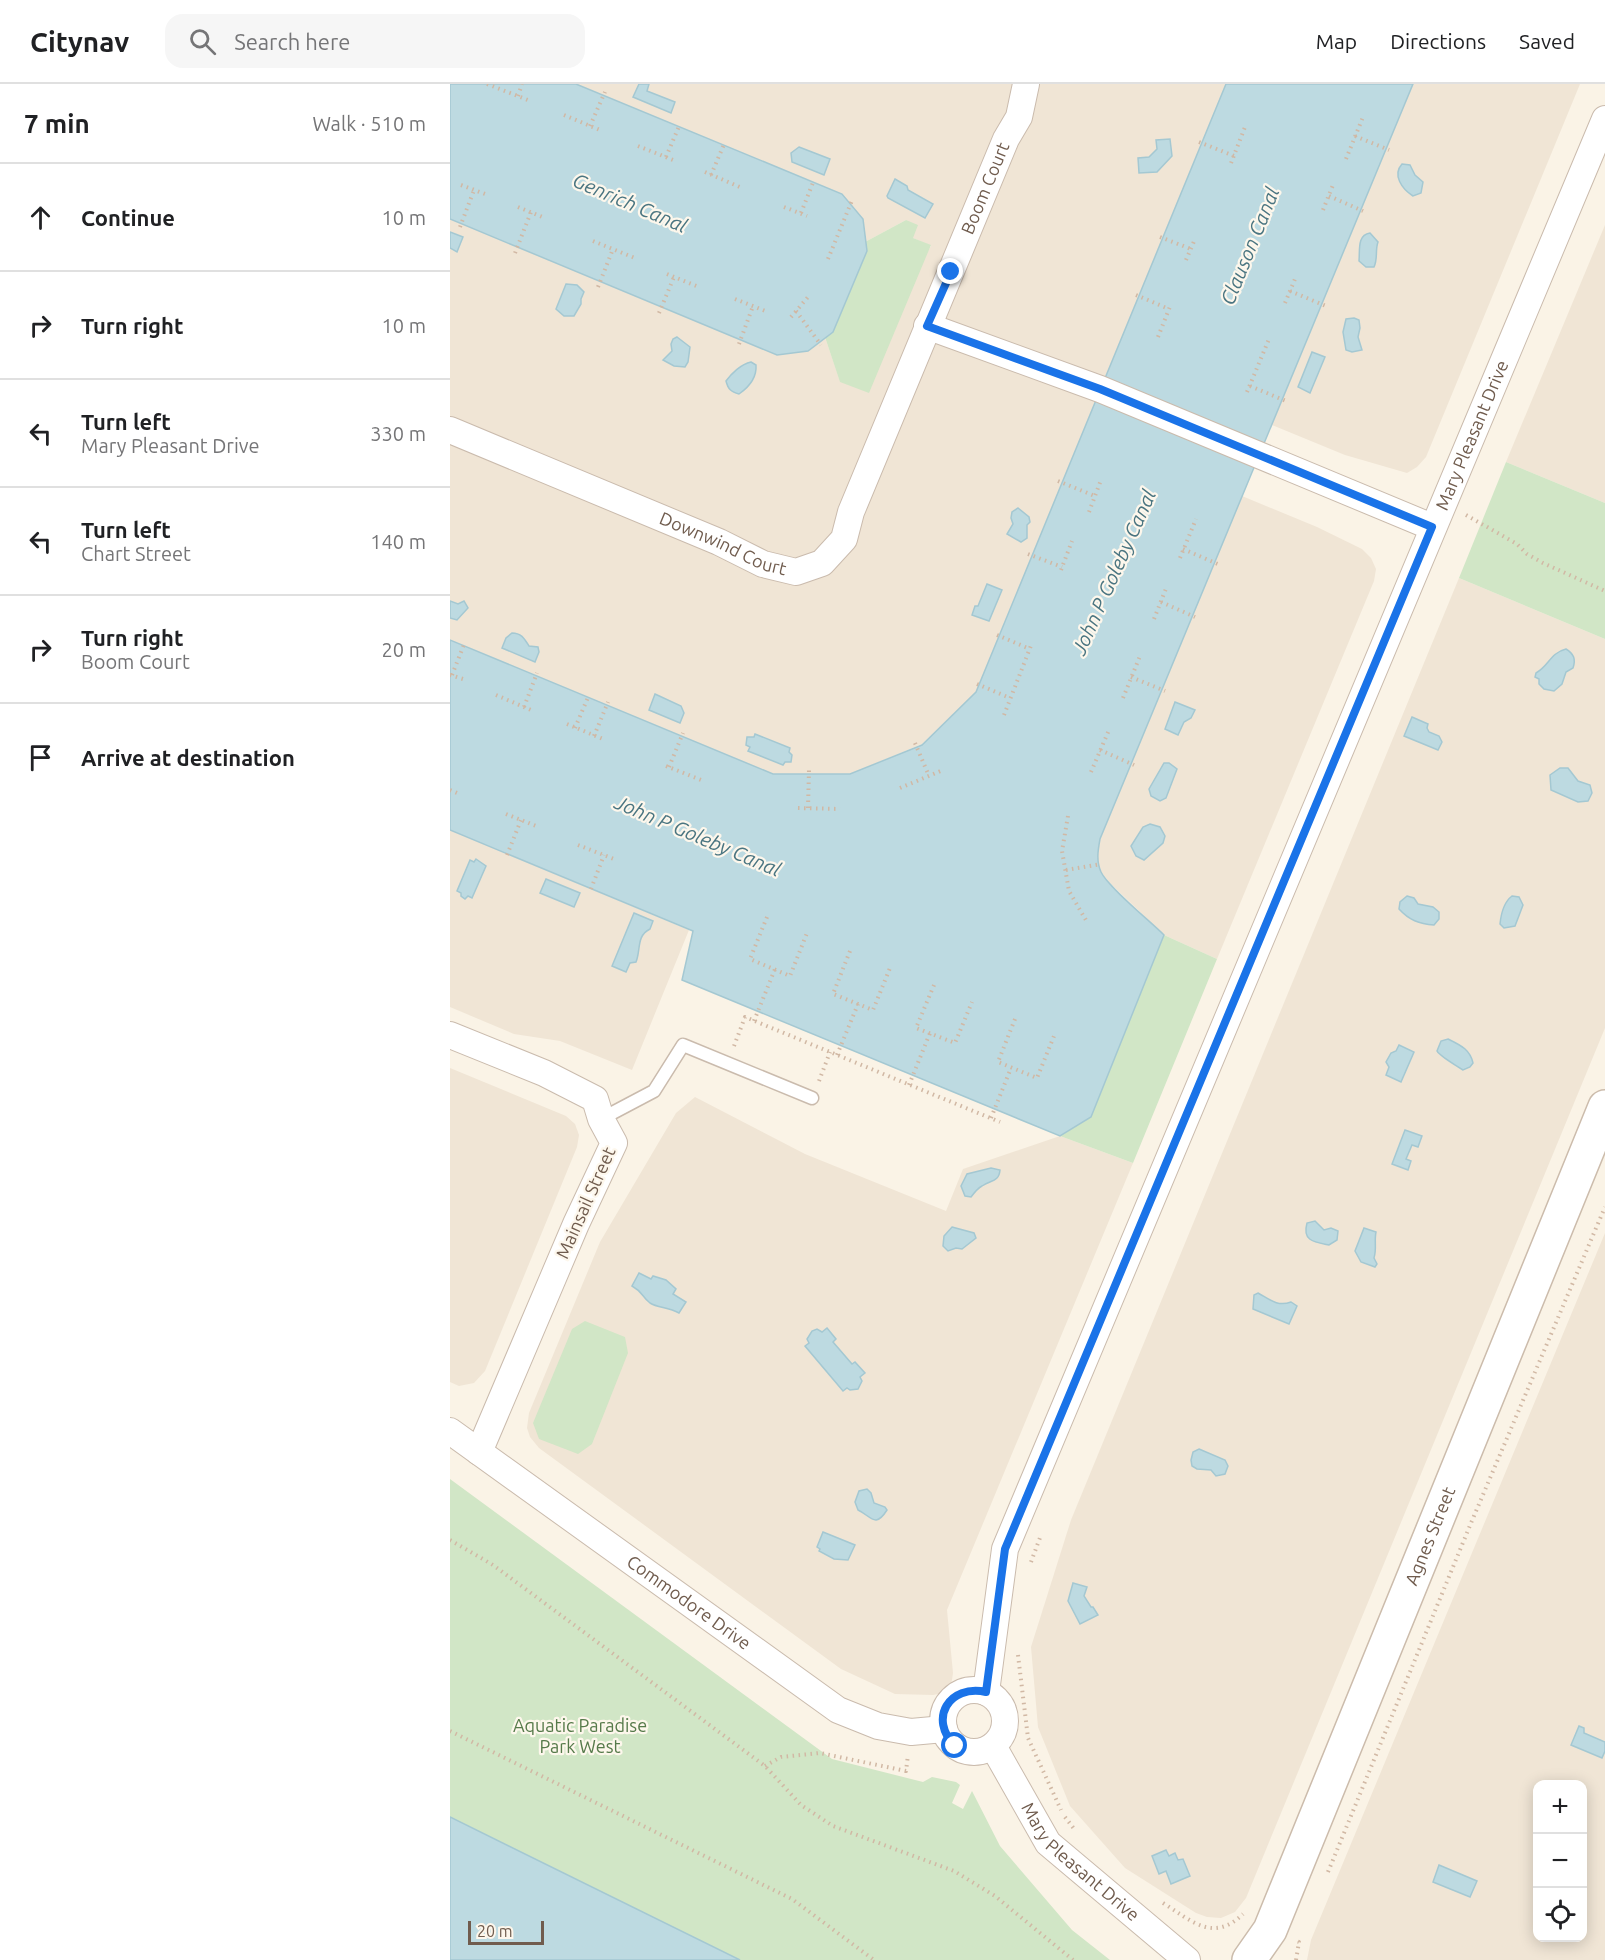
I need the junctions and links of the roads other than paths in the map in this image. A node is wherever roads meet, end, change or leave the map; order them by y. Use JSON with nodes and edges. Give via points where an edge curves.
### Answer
{"nodes":[{"id":1,"x":1026,"y":84,"type":"edge"},
{"id":2,"x":1605,"y":119,"type":"edge"},
{"id":3,"x":927,"y":326,"type":"junction"},
{"id":4,"x":450,"y":430,"type":"edge"},
{"id":5,"x":1432,"y":527,"type":"junction"},
{"id":6,"x":450,"y":1035,"type":"edge"},
{"id":7,"x":812,"y":1098,"type":"road end"},
{"id":8,"x":1605,"y":1107,"type":"edge"},
{"id":9,"x":602,"y":1119,"type":"junction"},
{"id":10,"x":450,"y":1431,"type":"edge"},
{"id":11,"x":479,"y":1452,"type":"junction"},
{"id":12,"x":986,"y":1692,"type":"junction"},
{"id":13,"x":944,"y":1729,"type":"junction"},
{"id":14,"x":993,"y":1746,"type":"junction"},
{"id":15,"x":1187,"y":1960,"type":"edge"},
{"id":16,"x":1249,"y":1960,"type":"edge"}],
"edges":[{"from":1,"to":3,"type":"street","name":"Boom Court","via":[[1019,117],[1006,139]]},
{"from":2,"to":5,"type":"street","name":"Mary Pleasant Drive"},
{"from":3,"to":4,"type":"street","name":"Downwind Court","via":[[851,512],[844,539],[822,563],[796,572],[763,564]]},
{"from":3,"to":5,"type":"street","via":[[1075,380]]},
{"from":5,"to":12,"type":"street","name":"Mary Pleasant Drive","via":[[1005,1549]]},
{"from":6,"to":9,"type":"street","name":"Mainsail Street","via":[[544,1073],[595,1099]]},
{"from":7,"to":9,"type":"lane","via":[[683,1045],[654,1091]]},
{"from":8,"to":16,"type":"street","name":"Agnes Street","via":[[1284,1936]]},
{"from":9,"to":11,"type":"street","name":"Mainsail Street","via":[[614,1143]]},
{"from":10,"to":11,"type":"street","name":"Commodore Drive"},
{"from":11,"to":13,"type":"street","name":"Commodore Drive","via":[[838,1710],[878,1726],[911,1732]]},
{"from":12,"to":13,"type":"street","via":[[966,1691],[950,1701],[943,1719]]},
{"from":12,"to":14,"type":"street","via":[[1000,1704],[1005,1722],[1004,1731]]},
{"from":13,"to":14,"type":"street","via":[[948,1739],[964,1751],[984,1751]]},
{"from":14,"to":15,"type":"street","name":"Mary Pleasant Drive","via":[[1048,1843]]}]}
